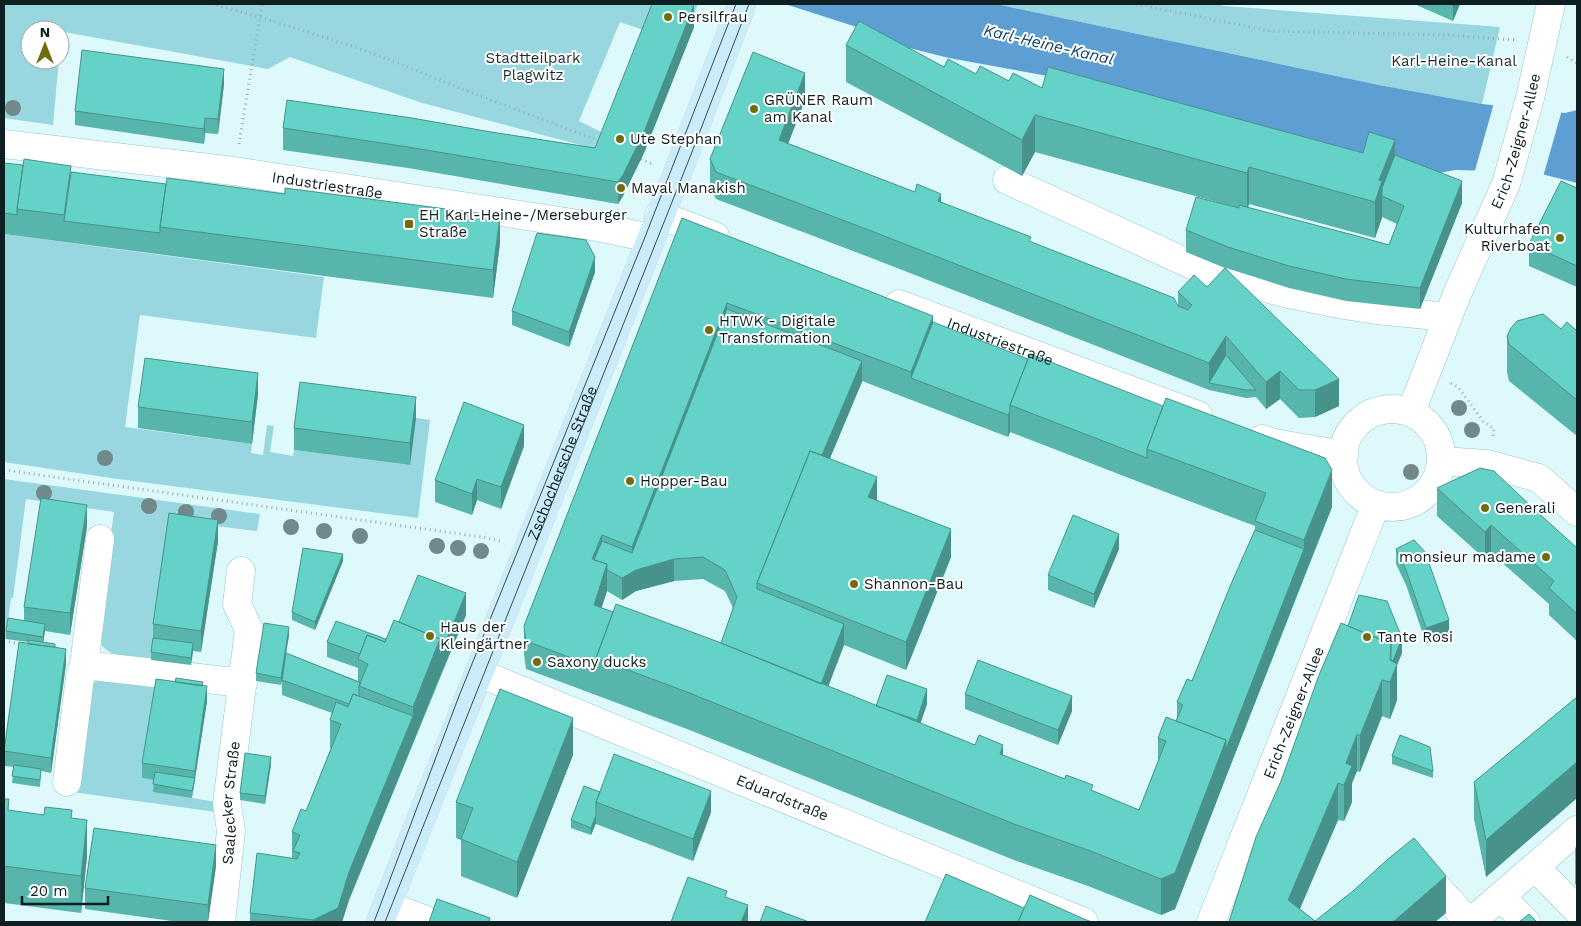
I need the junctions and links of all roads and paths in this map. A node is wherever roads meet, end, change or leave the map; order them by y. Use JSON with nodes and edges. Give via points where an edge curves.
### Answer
{"nodes":[{"id":1,"x":212,"y":4,"type":"edge"},
{"id":2,"x":262,"y":4,"type":"edge"},
{"id":3,"x":742,"y":4,"type":"edge"},
{"id":4,"x":1136,"y":4,"type":"edge"},
{"id":5,"x":1551,"y":4,"type":"edge"},
{"id":6,"x":260,"y":17,"type":"junction"},
{"id":7,"x":1542,"y":42,"type":"junction"},
{"id":8,"x":4,"y":144,"type":"edge"},
{"id":9,"x":606,"y":144,"type":"edge"},
{"id":10,"x":234,"y":171,"type":"junction"},
{"id":11,"x":1007,"y":180,"type":"dead end"},
{"id":12,"x":655,"y":226,"type":"junction"},
{"id":13,"x":740,"y":245,"type":"edge"},
{"id":14,"x":879,"y":296,"type":"edge"},
{"id":15,"x":1448,"y":317,"type":"junction"},
{"id":16,"x":1426,"y":372,"type":"junction"},
{"id":17,"x":1411,"y":412,"type":"junction"},
{"id":18,"x":1344,"y":455,"type":"junction"},
{"id":19,"x":1442,"y":461,"type":"junction"},
{"id":20,"x":1487,"y":464,"type":"junction"},
{"id":21,"x":4,"y":470,"type":"edge"},
{"id":22,"x":1376,"y":504,"type":"junction"},
{"id":23,"x":1577,"y":512,"type":"edge"},
{"id":24,"x":482,"y":538,"type":"dead end"},
{"id":25,"x":100,"y":539,"type":"dead end"},
{"id":26,"x":242,"y":571,"type":"dead end"},
{"id":27,"x":4,"y":641,"type":"edge"},
{"id":28,"x":22,"y":644,"type":"edge"},
{"id":29,"x":84,"y":665,"type":"junction"},
{"id":30,"x":479,"y":673,"type":"junction"},
{"id":31,"x":243,"y":683,"type":"junction"},
{"id":32,"x":66,"y":782,"type":"dead end"},
{"id":33,"x":1577,"y":830,"type":"edge"},
{"id":34,"x":1535,"y":867,"type":"junction"},
{"id":35,"x":1401,"y":876,"type":"edge"},
{"id":36,"x":1501,"y":897,"type":"junction"},
{"id":37,"x":1577,"y":910,"type":"edge"},
{"id":38,"x":384,"y":914,"type":"edge"},
{"id":39,"x":221,"y":922,"type":"edge"},
{"id":40,"x":431,"y":922,"type":"edge"},
{"id":41,"x":1084,"y":922,"type":"edge"},
{"id":42,"x":1211,"y":922,"type":"edge"},
{"id":43,"x":1470,"y":922,"type":"edge"},
{"id":44,"x":1526,"y":922,"type":"edge"}],
"edges":[{"from":1,"to":6,"type":"path"},
{"from":2,"to":6,"type":"path"},
{"from":3,"to":12,"type":"main road","name":"Zschochersche Straße"},
{"from":4,"to":7,"type":"path","via":[[1270,31],[1449,35]]},
{"from":5,"to":7,"type":"street","name":"Erich-Zeigner-Allee"},
{"from":6,"to":9,"type":"path","via":[[398,63]]},
{"from":6,"to":10,"type":"path"},
{"from":7,"to":15,"type":"street","name":"Erich-Zeigner-Allee","via":[[1506,184]]},
{"from":8,"to":10,"type":"street","name":"Industriestraße"},
{"from":10,"to":12,"type":"street","name":"Industriestraße","via":[[592,226]]},
{"from":11,"to":15,"type":"street","via":[[1203,270],[1344,305]]},
{"from":12,"to":13,"type":"street","name":"Industriestraße"},
{"from":12,"to":30,"type":"main road","name":"Zschochersche Straße"},
{"from":14,"to":18,"type":"street","name":"Industriestraße","via":[[1274,443]]},
{"from":15,"to":16,"type":"street","name":"Erich-Zeigner-Allee"},
{"from":16,"to":17,"type":"street","name":"Erich-Zeigner-Allee"},
{"from":16,"to":20,"type":"path","via":[[1458,387],[1483,421],[1494,429]]},
{"from":17,"to":18,"type":"street","via":[[1381,410],[1367,416],[1347,439]]},
{"from":17,"to":19,"type":"street","via":[[1434,431]]},
{"from":18,"to":22,"type":"street","via":[[1351,485]]},
{"from":19,"to":20,"type":"street"},
{"from":19,"to":22,"type":"street","via":[[1432,487],[1421,497],[1407,505],[1391,507]]},
{"from":20,"to":23,"type":"street","via":[[1539,478]]},
{"from":21,"to":24,"type":"path"},
{"from":22,"to":42,"type":"street","name":"Erich-Zeigner-Allee"},
{"from":25,"to":29,"type":"street"},
{"from":26,"to":31,"type":"street","name":"Saalecker Straße","via":[[237,604],[249,630]]},
{"from":27,"to":28,"type":"path"},
{"from":29,"to":31,"type":"street"},
{"from":29,"to":32,"type":"street"},
{"from":30,"to":38,"type":"main road","name":"Zschochersche Straße"},
{"from":30,"to":41,"type":"street","name":"Eduardstraße"},
{"from":31,"to":39,"type":"street","name":"Saalecker Straße","via":[[227,804],[232,831]]},
{"from":33,"to":34,"type":"street"},
{"from":34,"to":36,"type":"street"},
{"from":34,"to":37,"type":"street"},
{"from":35,"to":43,"type":"street","via":[[1416,864]]},
{"from":36,"to":43,"type":"street"},
{"from":36,"to":44,"type":"street"},
{"from":38,"to":40,"type":"street"}]}
